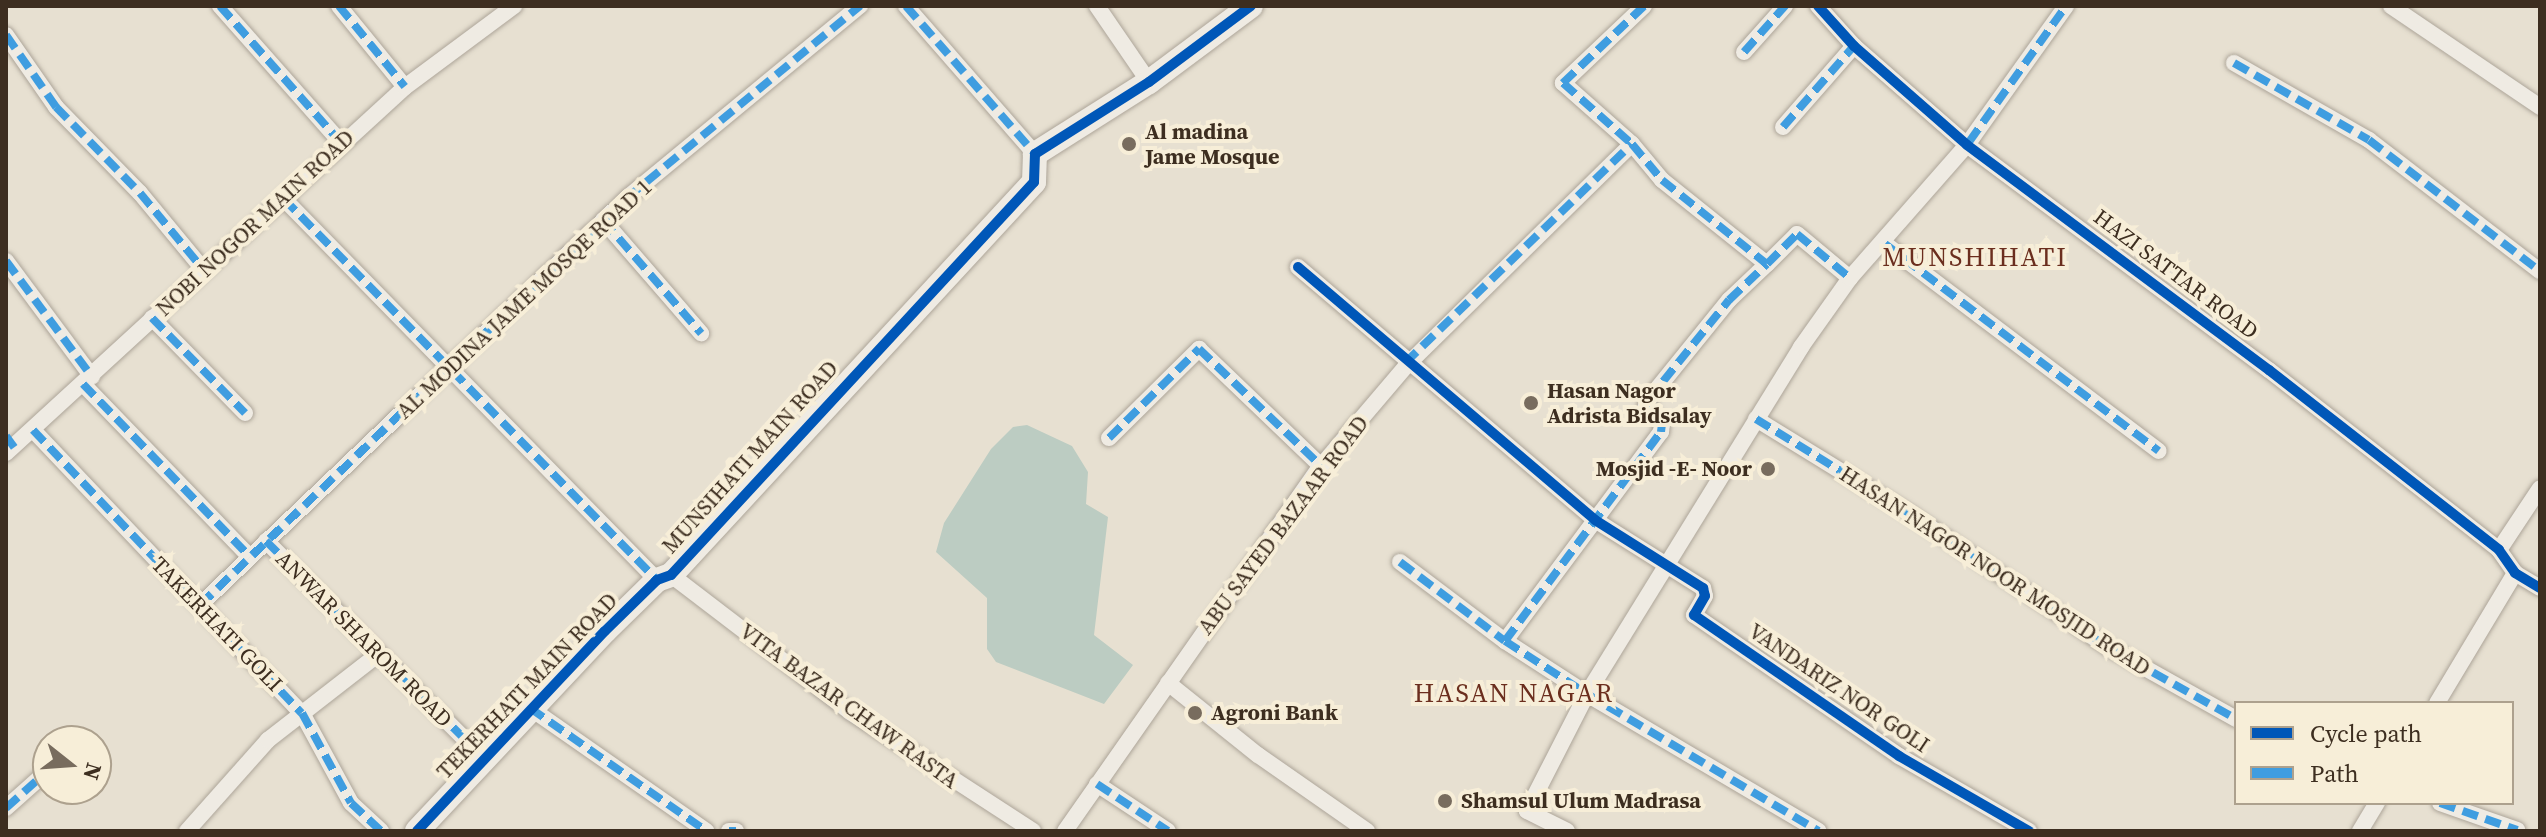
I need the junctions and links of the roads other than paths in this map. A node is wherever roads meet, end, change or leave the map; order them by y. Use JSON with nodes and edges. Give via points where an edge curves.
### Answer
{"nodes":[{"id":1,"x":220,"y":6,"type":"edge"},
{"id":2,"x":339,"y":6,"type":"edge"},
{"id":3,"x":514,"y":6,"type":"edge"},
{"id":4,"x":860,"y":6,"type":"edge"},
{"id":5,"x":906,"y":6,"type":"edge"},
{"id":6,"x":1097,"y":6,"type":"edge"},
{"id":7,"x":1251,"y":6,"type":"edge"},
{"id":8,"x":1644,"y":6,"type":"edge"},
{"id":9,"x":1785,"y":6,"type":"edge"},
{"id":10,"x":1818,"y":6,"type":"edge"},
{"id":11,"x":2066,"y":6,"type":"edge"},
{"id":12,"x":2391,"y":6,"type":"edge"},
{"id":13,"x":6,"y":35,"type":"edge"},
{"id":14,"x":1854,"y":46,"type":"junction"},
{"id":15,"x":1744,"y":52,"type":"dead end"},
{"id":16,"x":2234,"y":63,"type":"dead end"},
{"id":17,"x":1149,"y":82,"type":"junction"},
{"id":18,"x":405,"y":87,"type":"junction"},
{"id":19,"x":2540,"y":107,"type":"edge"},
{"id":20,"x":1783,"y":127,"type":"dead end"},
{"id":21,"x":341,"y":143,"type":"junction"},
{"id":22,"x":1632,"y":144,"type":"junction"},
{"id":23,"x":1968,"y":144,"type":"junction"},
{"id":24,"x":1035,"y":154,"type":"junction"},
{"id":25,"x":284,"y":199,"type":"junction"},
{"id":26,"x":603,"y":220,"type":"junction"},
{"id":27,"x":1885,"y":244,"type":"junction"},
{"id":28,"x":6,"y":261,"type":"edge"},
{"id":29,"x":1767,"y":264,"type":"junction"},
{"id":30,"x":1298,"y":267,"type":"dead end"},
{"id":31,"x":202,"y":268,"type":"junction"},
{"id":32,"x":2540,"y":271,"type":"edge"},
{"id":33,"x":1850,"y":278,"type":"junction"},
{"id":34,"x":152,"y":318,"type":"junction"},
{"id":35,"x":701,"y":333,"type":"dead end"},
{"id":36,"x":1407,"y":365,"type":"junction"},
{"id":37,"x":447,"y":370,"type":"junction"},
{"id":38,"x":88,"y":381,"type":"junction"},
{"id":39,"x":245,"y":413,"type":"dead end"},
{"id":40,"x":1756,"y":419,"type":"junction"},
{"id":41,"x":33,"y":430,"type":"junction"},
{"id":42,"x":1109,"y":438,"type":"dead end"},
{"id":43,"x":9,"y":446,"type":"edge"},
{"id":44,"x":2159,"y":451,"type":"dead end"},
{"id":45,"x":1321,"y":466,"type":"junction"},
{"id":46,"x":2540,"y":488,"type":"edge"},
{"id":47,"x":1595,"y":520,"type":"junction"},
{"id":48,"x":266,"y":541,"type":"junction"},
{"id":49,"x":2499,"y":550,"type":"junction"},
{"id":50,"x":250,"y":557,"type":"junction"},
{"id":51,"x":1400,"y":562,"type":"dead end"},
{"id":52,"x":1666,"y":566,"type":"junction"},
{"id":53,"x":2515,"y":573,"type":"junction"},
{"id":54,"x":664,"y":578,"type":"junction"},
{"id":55,"x":2540,"y":588,"type":"edge"},
{"id":56,"x":200,"y":605,"type":"junction"},
{"id":57,"x":1505,"y":641,"type":"junction"},
{"id":58,"x":377,"y":655,"type":"junction"},
{"id":59,"x":1168,"y":683,"type":"junction"},
{"id":60,"x":1587,"y":694,"type":"junction"},
{"id":61,"x":2438,"y":701,"type":"edge"},
{"id":62,"x":530,"y":708,"type":"junction"},
{"id":63,"x":302,"y":713,"type":"junction"},
{"id":64,"x":2234,"y":718,"type":"edge"},
{"id":65,"x":462,"y":736,"type":"dead end"},
{"id":66,"x":1097,"y":784,"type":"junction"},
{"id":67,"x":32,"y":785,"type":"edge"},
{"id":68,"x":2376,"y":805,"type":"edge"},
{"id":69,"x":2446,"y":805,"type":"edge"},
{"id":70,"x":6,"y":808,"type":"edge"},
{"id":71,"x":2517,"y":830,"type":"edge"},
{"id":72,"x":187,"y":831,"type":"edge"},
{"id":73,"x":381,"y":831,"type":"edge"},
{"id":74,"x":417,"y":831,"type":"edge"},
{"id":75,"x":706,"y":831,"type":"edge"},
{"id":76,"x":729,"y":831,"type":"edge"},
{"id":77,"x":736,"y":831,"type":"edge"},
{"id":78,"x":1033,"y":831,"type":"edge"},
{"id":79,"x":1065,"y":831,"type":"edge"},
{"id":80,"x":1168,"y":831,"type":"edge"},
{"id":81,"x":1367,"y":831,"type":"edge"},
{"id":82,"x":1567,"y":831,"type":"edge"},
{"id":83,"x":1819,"y":831,"type":"edge"},
{"id":84,"x":2029,"y":831,"type":"edge"},
{"id":85,"x":2360,"y":831,"type":"edge"}],
"edges":[{"from":1,"to":21,"type":"street"},
{"from":2,"to":18,"type":"street"},
{"from":3,"to":18,"type":"street","name":"NOBI NOGOR MAIN ROAD"},
{"from":4,"to":26,"type":"street","name":"AL MODINA JAME MOSQE ROAD 1"},
{"from":5,"to":24,"type":"street"},
{"from":6,"to":17,"type":"street"},
{"from":7,"to":17,"type":"street"},
{"from":8,"to":22,"type":"street","via":[[1563,83]]},
{"from":9,"to":15,"type":"street"},
{"from":10,"to":14,"type":"street","name":"HAZI SATTAR ROAD"},
{"from":11,"to":23,"type":"street"},
{"from":12,"to":19,"type":"street"},
{"from":13,"to":31,"type":"street","via":[[56,107],[140,193]]},
{"from":14,"to":20,"type":"street"},
{"from":14,"to":23,"type":"street","name":"HAZI SATTAR ROAD"},
{"from":16,"to":32,"type":"street","via":[[2369,140]]},
{"from":17,"to":24,"type":"street"},
{"from":18,"to":21,"type":"street","name":"NOBI NOGOR MAIN ROAD"},
{"from":21,"to":25,"type":"street","name":"NOBI NOGOR MAIN ROAD"},
{"from":22,"to":29,"type":"street","via":[[1662,180]]},
{"from":22,"to":36,"type":"street","name":"ABU SAYED BAZAAR ROAD"},
{"from":23,"to":27,"type":"street"},
{"from":23,"to":49,"type":"street","name":"HAZI SATTAR ROAD"},
{"from":24,"to":54,"type":"street","name":"MUNSIHATI MAIN ROAD","via":[[1034,182]]},
{"from":25,"to":31,"type":"street","name":"NOBI NOGOR MAIN ROAD"},
{"from":25,"to":37,"type":"street","name":"VITA BAZAR CHAW RASTA"},
{"from":26,"to":35,"type":"street"},
{"from":26,"to":37,"type":"street","name":"AL MODINA JAME MOSQE ROAD 1"},
{"from":27,"to":33,"type":"street"},
{"from":27,"to":44,"type":"street"},
{"from":28,"to":38,"type":"street","name":"ANWAR SHAROM ROAD"},
{"from":29,"to":33,"type":"street","via":[[1797,234]]},
{"from":29,"to":47,"type":"street","via":[[1729,300],[1648,400],[1646,406],[1664,427]]},
{"from":30,"to":36,"type":"street"},
{"from":31,"to":34,"type":"street","name":"NOBI NOGOR MAIN ROAD"},
{"from":33,"to":40,"type":"street"},
{"from":34,"to":38,"type":"street","name":"NOBI NOGOR MAIN ROAD"},
{"from":34,"to":39,"type":"street"},
{"from":36,"to":45,"type":"street","name":"ABU SAYED BAZAAR ROAD"},
{"from":36,"to":47,"type":"street"},
{"from":37,"to":48,"type":"street","name":"AL MODINA JAME MOSQE ROAD 1"},
{"from":37,"to":54,"type":"street","name":"VITA BAZAR CHAW RASTA"},
{"from":38,"to":41,"type":"street","name":"NOBI NOGOR MAIN ROAD"},
{"from":38,"to":50,"type":"street","name":"ANWAR SHAROM ROAD"},
{"from":40,"to":52,"type":"street"},
{"from":40,"to":64,"type":"street","name":"HASAN NAGOR NOOR MOSJID ROAD","via":[[1912,515],[2111,649]]},
{"from":41,"to":43,"type":"street","name":"NOBI NOGOR MAIN ROAD"},
{"from":41,"to":56,"type":"street","name":"TAKERHATI GOLI"},
{"from":42,"to":45,"type":"street","via":[[1199,349]]},
{"from":45,"to":59,"type":"street","name":"ABU SAYED BAZAAR ROAD"},
{"from":46,"to":49,"type":"street"},
{"from":47,"to":52,"type":"street"},
{"from":47,"to":57,"type":"street"},
{"from":48,"to":50,"type":"street","name":"AL MODINA JAME MOSQE ROAD 1"},
{"from":48,"to":58,"type":"street","name":"ANWAR SHAROM ROAD"},
{"from":49,"to":53,"type":"street","name":"HAZI SATTAR ROAD"},
{"from":50,"to":56,"type":"street","name":"AL MODINA JAME MOSQE ROAD 1"},
{"from":51,"to":57,"type":"street"},
{"from":52,"to":60,"type":"street"},
{"from":52,"to":84,"type":"street","name":"VANDARIZ NOR GOLI","via":[[1706,591],[1694,615],[1899,756]]},
{"from":53,"to":55,"type":"street"},
{"from":53,"to":61,"type":"street"},
{"from":54,"to":62,"type":"street","name":"TEKERHATI MAIN ROAD"},
{"from":54,"to":78,"type":"street","name":"VITA BAZAR CHAW RASTA","via":[[850,712]]},
{"from":56,"to":63,"type":"street","name":"TAKERHATI GOLI"},
{"from":57,"to":60,"type":"street"},
{"from":58,"to":63,"type":"street"},
{"from":58,"to":65,"type":"street","name":"ANWAR SHAROM ROAD"},
{"from":59,"to":66,"type":"street","name":"ABU SAYED BAZAAR ROAD"},
{"from":59,"to":81,"type":"street","via":[[1258,755]]},
{"from":60,"to":82,"type":"street","via":[[1527,811]]},
{"from":60,"to":83,"type":"street"},
{"from":62,"to":74,"type":"street","name":"TEKERHATI MAIN ROAD"},
{"from":62,"to":75,"type":"street"},
{"from":63,"to":72,"type":"street","via":[[259,750]]},
{"from":63,"to":73,"type":"street","name":"TAKERHATI GOLI","via":[[351,803]]},
{"from":66,"to":79,"type":"street","name":"ABU SAYED BAZAAR ROAD"},
{"from":66,"to":80,"type":"street"},
{"from":67,"to":70,"type":"street"},
{"from":68,"to":85,"type":"street"},
{"from":69,"to":71,"type":"street"},
{"from":76,"to":77,"type":"street"}]}
